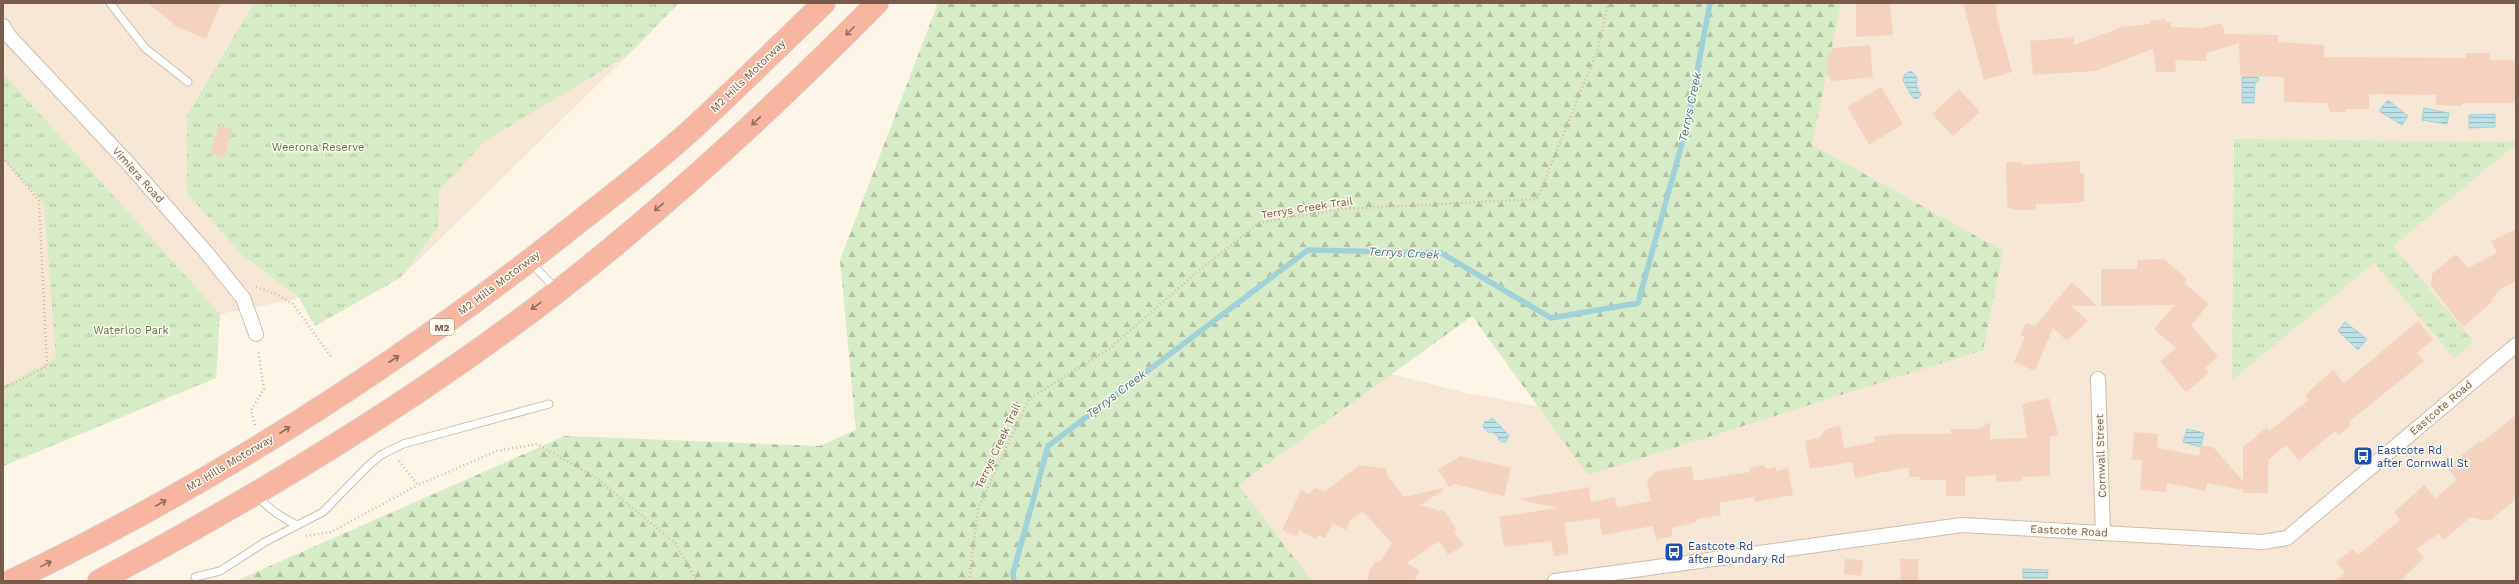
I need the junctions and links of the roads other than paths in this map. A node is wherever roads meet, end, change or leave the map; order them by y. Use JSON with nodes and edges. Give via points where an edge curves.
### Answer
{"nodes":[{"id":1,"x":110,"y":3,"type":"edge"},
{"id":2,"x":824,"y":3,"type":"edge"},
{"id":3,"x":877,"y":3,"type":"edge"},
{"id":4,"x":3,"y":26,"type":"edge"},
{"id":5,"x":188,"y":82,"type":"dead end"},
{"id":6,"x":529,"y":261,"type":"junction"},
{"id":7,"x":558,"y":291,"type":"junction"},
{"id":8,"x":256,"y":334,"type":"road end"},
{"id":9,"x":2516,"y":345,"type":"edge"},
{"id":10,"x":2098,"y":379,"type":"dead end"},
{"id":11,"x":549,"y":404,"type":"dead end"},
{"id":12,"x":256,"y":494,"type":"junction"},
{"id":13,"x":297,"y":525,"type":"junction"},
{"id":14,"x":2103,"y":533,"type":"junction"},
{"id":15,"x":195,"y":577,"type":"dead end"},
{"id":16,"x":11,"y":581,"type":"edge"},
{"id":17,"x":99,"y":581,"type":"edge"},
{"id":18,"x":1555,"y":581,"type":"edge"}],
"edges":[{"from":1,"to":5,"type":"lane","via":[[145,48]]},
{"from":2,"to":6,"type":"highway","name":"M2 Hills Motorway","number":"M2","via":[[688,133]]},
{"from":3,"to":7,"type":"highway","one_way":true,"via":[[712,163]]},
{"from":4,"to":8,"type":"street","name":"Vimiera Road","via":[[10,37],[127,162],[210,257],[243,298]]},
{"from":6,"to":7,"type":"lane"},
{"from":16,"to":6,"type":"highway","name":"M2 Hills Motorway","number":"M2","one_way":true,"via":[[143,514],[266,443],[431,335]]},
{"from":7,"to":12,"type":"highway","one_way":true,"via":[[381,415]]},
{"from":9,"to":14,"type":"street","name":"Eastcote Road","via":[[2287,538],[2263,542]]},
{"from":10,"to":14,"type":"street","name":"Cornwall Street"},
{"from":11,"to":13,"type":"lane","via":[[403,444],[381,455],[368,466],[323,512]]},
{"from":12,"to":13,"type":"lane","via":[[281,518]]},
{"from":12,"to":17,"type":"highway"},
{"from":13,"to":15,"type":"lane","via":[[220,571]]},
{"from":14,"to":18,"type":"street","name":"Eastcote Road","via":[[1962,525]]}]}
